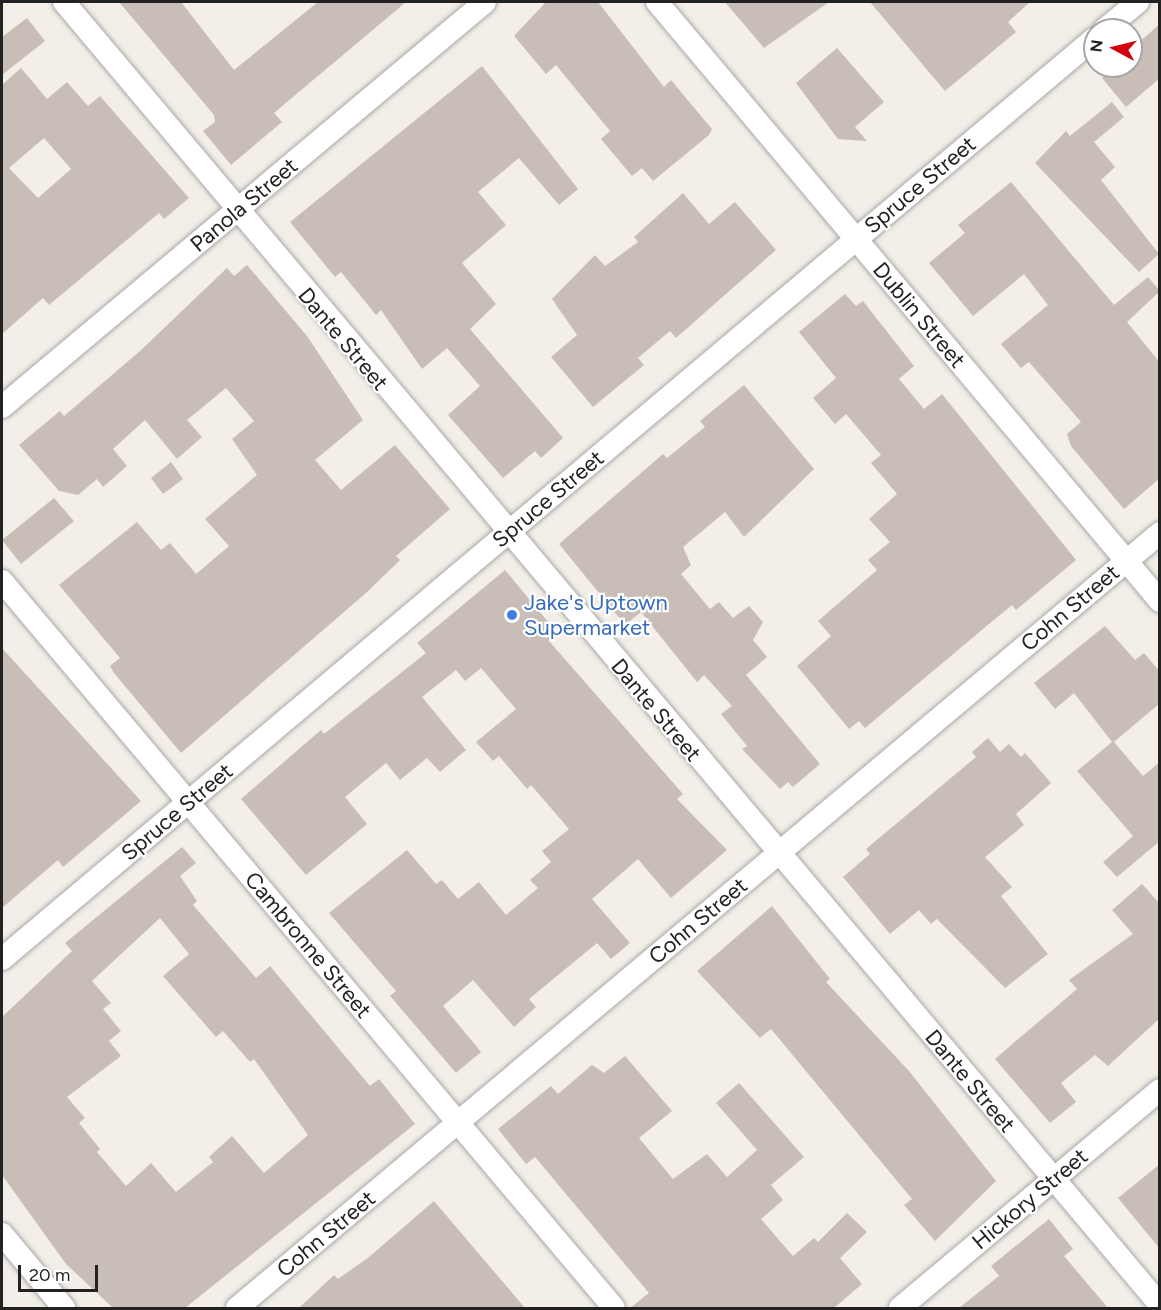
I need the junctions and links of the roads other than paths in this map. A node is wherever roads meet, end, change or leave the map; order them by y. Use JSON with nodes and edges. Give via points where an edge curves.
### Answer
{"nodes":[{"id":1,"x":64,"y":2,"type":"edge"},
{"id":2,"x":485,"y":2,"type":"edge"},
{"id":3,"x":657,"y":2,"type":"edge"},
{"id":4,"x":1138,"y":2,"type":"edge"},
{"id":5,"x":1119,"y":18,"type":"edge"},
{"id":6,"x":1083,"y":48,"type":"edge"},
{"id":7,"x":236,"y":212,"type":"junction"},
{"id":8,"x":856,"y":239,"type":"junction"},
{"id":9,"x":2,"y":407,"type":"edge"},
{"id":10,"x":507,"y":533,"type":"junction"},
{"id":11,"x":1160,"y":533,"type":"edge"},
{"id":12,"x":1126,"y":561,"type":"junction"},
{"id":13,"x":2,"y":581,"type":"edge"},
{"id":14,"x":1160,"y":601,"type":"edge"},
{"id":15,"x":188,"y":802,"type":"junction"},
{"id":16,"x":778,"y":854,"type":"junction"},
{"id":17,"x":2,"y":959,"type":"edge"},
{"id":18,"x":1160,"y":1090,"type":"edge"},
{"id":19,"x":458,"y":1123,"type":"junction"},
{"id":20,"x":1053,"y":1180,"type":"junction"},
{"id":21,"x":2,"y":1234,"type":"edge"},
{"id":22,"x":1160,"y":1305,"type":"edge"},
{"id":23,"x":64,"y":1308,"type":"edge"},
{"id":24,"x":237,"y":1308,"type":"edge"},
{"id":25,"x":614,"y":1308,"type":"edge"},
{"id":26,"x":900,"y":1308,"type":"edge"}],
"edges":[{"from":1,"to":7,"type":"street","name":"Dante Street"},
{"from":2,"to":7,"type":"street","name":"Panola Street"},
{"from":3,"to":8,"type":"street","name":"Dublin Street"},
{"from":4,"to":5,"type":"street"},
{"from":6,"to":8,"type":"street","name":"Spruce Street"},
{"from":7,"to":9,"type":"street","name":"Panola Street"},
{"from":7,"to":10,"type":"street","name":"Dante Street"},
{"from":8,"to":10,"type":"street","name":"Spruce Street"},
{"from":8,"to":12,"type":"street","name":"Dublin Street"},
{"from":10,"to":15,"type":"street","name":"Spruce Street"},
{"from":10,"to":16,"type":"street","name":"Dante Street"},
{"from":11,"to":12,"type":"street","name":"Cohn Street"},
{"from":12,"to":14,"type":"street","name":"Dublin Street"},
{"from":12,"to":16,"type":"street","name":"Cohn Street"},
{"from":13,"to":15,"type":"street","name":"Cambronne Street"},
{"from":15,"to":17,"type":"street","name":"Spruce Street"},
{"from":15,"to":19,"type":"street","name":"Cambronne Street"},
{"from":16,"to":19,"type":"street","name":"Cohn Street"},
{"from":16,"to":20,"type":"street","name":"Dante Street"},
{"from":18,"to":20,"type":"street","name":"Hickory Street"},
{"from":19,"to":24,"type":"street","name":"Cohn Street"},
{"from":19,"to":25,"type":"street","name":"Cambronne Street"},
{"from":20,"to":22,"type":"street","name":"Dante Street"},
{"from":20,"to":26,"type":"street","name":"Hickory Street"},
{"from":21,"to":23,"type":"street"}]}
